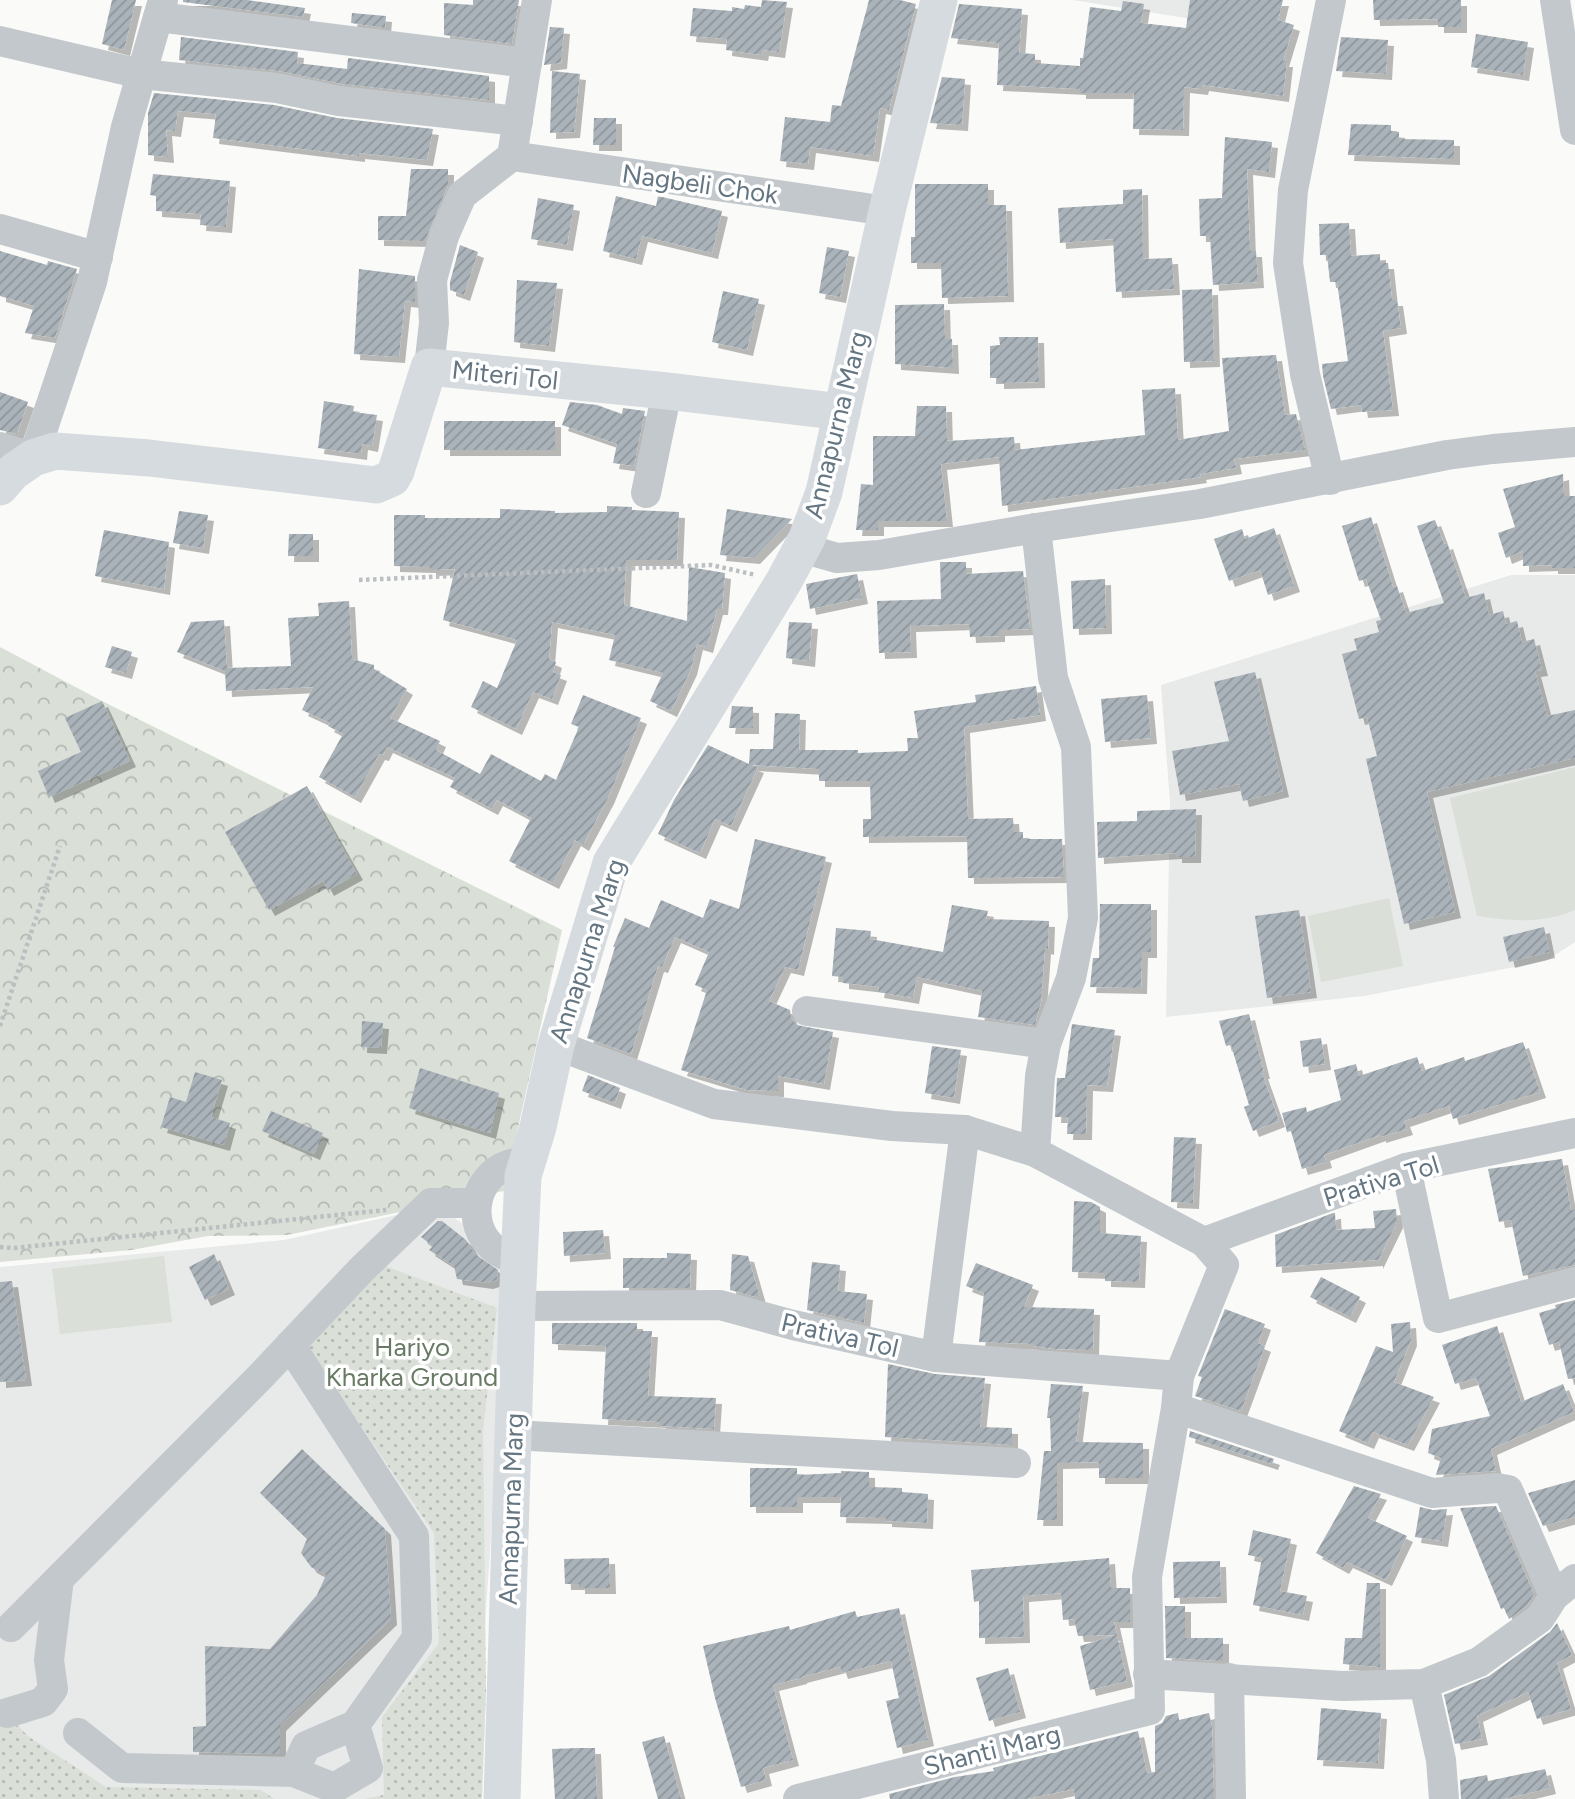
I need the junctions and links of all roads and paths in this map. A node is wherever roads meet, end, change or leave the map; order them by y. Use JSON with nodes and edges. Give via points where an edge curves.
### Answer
{"nodes":[{"id":1,"x":537,"y":0,"type":"edge"},
{"id":2,"x":939,"y":0,"type":"edge"},
{"id":3,"x":1331,"y":0,"type":"edge"},
{"id":4,"x":1555,"y":0,"type":"edge"},
{"id":5,"x":161,"y":9,"type":"edge"},
{"id":6,"x":0,"y":41,"type":"edge"},
{"id":7,"x":527,"y":64,"type":"junction"},
{"id":8,"x":141,"y":74,"type":"junction"},
{"id":9,"x":518,"y":121,"type":"junction"},
{"id":10,"x":1575,"y":130,"type":"edge"},
{"id":11,"x":512,"y":156,"type":"junction"},
{"id":12,"x":887,"y":211,"type":"junction"},
{"id":13,"x":0,"y":229,"type":"edge"},
{"id":14,"x":97,"y":257,"type":"junction"},
{"id":15,"x":429,"y":367,"type":"junction"},
{"id":16,"x":667,"y":391,"type":"junction"},
{"id":17,"x":842,"y":412,"type":"junction"},
{"id":18,"x":1575,"y":442,"type":"edge"},
{"id":19,"x":17,"y":452,"type":"edge"},
{"id":20,"x":1330,"y":480,"type":"junction"},
{"id":21,"x":0,"y":488,"type":"edge"},
{"id":22,"x":646,"y":494,"type":"dead end"},
{"id":23,"x":1035,"y":528,"type":"junction"},
{"id":24,"x":807,"y":538,"type":"junction"},
{"id":25,"x":359,"y":580,"type":"dead end"},
{"id":26,"x":784,"y":582,"type":"junction"},
{"id":27,"x":60,"y":846,"type":"dead end"},
{"id":28,"x":807,"y":1012,"type":"dead end"},
{"id":29,"x":0,"y":1026,"type":"edge"},
{"id":30,"x":1046,"y":1044,"type":"junction"},
{"id":31,"x":556,"y":1045,"type":"junction"},
{"id":32,"x":965,"y":1130,"type":"junction"},
{"id":33,"x":1575,"y":1133,"type":"edge"},
{"id":34,"x":1035,"y":1152,"type":"junction"},
{"id":35,"x":527,"y":1162,"type":"junction"},
{"id":36,"x":1406,"y":1168,"type":"junction"},
{"id":37,"x":430,"y":1203,"type":"junction"},
{"id":38,"x":476,"y":1203,"type":"junction"},
{"id":39,"x":1204,"y":1242,"type":"junction"},
{"id":40,"x":0,"y":1247,"type":"edge"},
{"id":41,"x":520,"y":1259,"type":"junction"},
{"id":42,"x":1575,"y":1282,"type":"edge"},
{"id":43,"x":517,"y":1306,"type":"junction"},
{"id":44,"x":290,"y":1345,"type":"junction"},
{"id":45,"x":936,"y":1357,"type":"junction"},
{"id":46,"x":1179,"y":1376,"type":"junction"},
{"id":47,"x":1176,"y":1408,"type":"junction"},
{"id":48,"x":513,"y":1436,"type":"junction"},
{"id":49,"x":1016,"y":1463,"type":"dead end"},
{"id":50,"x":59,"y":1579,"type":"junction"},
{"id":51,"x":1564,"y":1588,"type":"edge"},
{"id":52,"x":12,"y":1627,"type":"dead end"},
{"id":53,"x":1148,"y":1674,"type":"junction"},
{"id":54,"x":1229,"y":1678,"type":"junction"},
{"id":55,"x":1424,"y":1684,"type":"junction"},
{"id":56,"x":6,"y":1713,"type":"dead end"},
{"id":57,"x":355,"y":1725,"type":"junction"},
{"id":58,"x":79,"y":1732,"type":"dead end"},
{"id":59,"x":294,"y":1772,"type":"junction"},
{"id":60,"x":502,"y":1799,"type":"edge"},
{"id":61,"x":798,"y":1799,"type":"edge"},
{"id":62,"x":1231,"y":1799,"type":"edge"},
{"id":63,"x":1444,"y":1799,"type":"edge"}],
"edges":[{"from":1,"to":7,"type":"street"},
{"from":2,"to":12,"type":"main road","name":"Annapurna Marg"},
{"from":3,"to":20,"type":"street","via":[[1293,190],[1288,262],[1305,374]]},
{"from":4,"to":10,"type":"street"},
{"from":5,"to":7,"type":"street"},
{"from":5,"to":8,"type":"street"},
{"from":6,"to":8,"type":"street"},
{"from":7,"to":9,"type":"street"},
{"from":8,"to":9,"type":"street"},
{"from":8,"to":14,"type":"street"},
{"from":9,"to":11,"type":"street"},
{"from":11,"to":12,"type":"street","name":"Nagbeli Chok"},
{"from":11,"to":15,"type":"street","via":[[462,195],[444,236],[432,281]]},
{"from":12,"to":17,"type":"main road","name":"Annapurna Marg"},
{"from":13,"to":14,"type":"street"},
{"from":14,"to":19,"type":"street","via":[[92,282]]},
{"from":15,"to":16,"type":"main road","name":"Miteri Tol"},
{"from":15,"to":19,"type":"main road","name":"Miteri Tol","via":[[396,471],[376,485],[79,451]]},
{"from":16,"to":17,"type":"main road","name":"Miteri Tol"},
{"from":16,"to":22,"type":"street"},
{"from":17,"to":24,"type":"main road","name":"Annapurna Marg","via":[[824,492]]},
{"from":18,"to":20,"type":"street","via":[[1447,455]]},
{"from":19,"to":21,"type":"main road","via":[[13,472]]},
{"from":20,"to":23,"type":"street"},
{"from":23,"to":24,"type":"street","via":[[837,558],[816,552]]},
{"from":23,"to":30,"type":"street","via":[[1054,678],[1076,747],[1083,918],[1071,978]]},
{"from":24,"to":26,"type":"main road","name":"Annapurna Marg"},
{"from":25,"to":26,"type":"path","via":[[711,565]]},
{"from":26,"to":31,"type":"main road","name":"Annapurna Marg","via":[[611,863]]},
{"from":27,"to":29,"type":"path"},
{"from":28,"to":30,"type":"street"},
{"from":30,"to":34,"type":"street"},
{"from":31,"to":32,"type":"street","via":[[714,1104],[892,1126]]},
{"from":31,"to":35,"type":"main road","name":"Annapurna Marg"},
{"from":32,"to":34,"type":"street"},
{"from":32,"to":45,"type":"street","name":"Prativa Tol"},
{"from":33,"to":36,"type":"street","name":"Prativa Tol"},
{"from":34,"to":39,"type":"street"},
{"from":35,"to":38,"type":"street","via":[[495,1172]]},
{"from":35,"to":41,"type":"main road","name":"Annapurna Marg"},
{"from":36,"to":39,"type":"street","name":"Prativa Tol"},
{"from":36,"to":42,"type":"street","via":[[1438,1318]]},
{"from":37,"to":38,"type":"street"},
{"from":37,"to":40,"type":"path"},
{"from":37,"to":44,"type":"street"},
{"from":38,"to":41,"type":"street","via":[[484,1237],[502,1254]]},
{"from":39,"to":46,"type":"street","via":[[1224,1265]]},
{"from":41,"to":43,"type":"main road","name":"Annapurna Marg"},
{"from":43,"to":45,"type":"street","name":"Prativa Tol","via":[[720,1305]]},
{"from":43,"to":48,"type":"main road","name":"Annapurna Marg"},
{"from":44,"to":50,"type":"street"},
{"from":44,"to":57,"type":"street","via":[[414,1536],[417,1638]]},
{"from":45,"to":46,"type":"street"},
{"from":46,"to":47,"type":"street"},
{"from":47,"to":51,"type":"street","via":[[1432,1493],[1508,1490]]},
{"from":47,"to":53,"type":"street","via":[[1147,1577]]},
{"from":48,"to":49,"type":"street"},
{"from":48,"to":60,"type":"main road","name":"Annapurna Marg"},
{"from":50,"to":52,"type":"street"},
{"from":50,"to":56,"type":"street","via":[[49,1660],[53,1689],[43,1702]]},
{"from":51,"to":55,"type":"street","via":[[1540,1618],[1479,1662]]},
{"from":53,"to":54,"type":"street"},
{"from":53,"to":61,"type":"street","name":"Shanti Marg","via":[[1150,1710]]},
{"from":54,"to":55,"type":"street","via":[[1342,1686]]},
{"from":54,"to":62,"type":"street"},
{"from":55,"to":63,"type":"street","via":[[1441,1760]]},
{"from":57,"to":59,"type":"street","via":[[306,1746]]},
{"from":57,"to":59,"type":"street","via":[[368,1768],[334,1788]]},
{"from":58,"to":59,"type":"street","via":[[122,1768]]}]}
